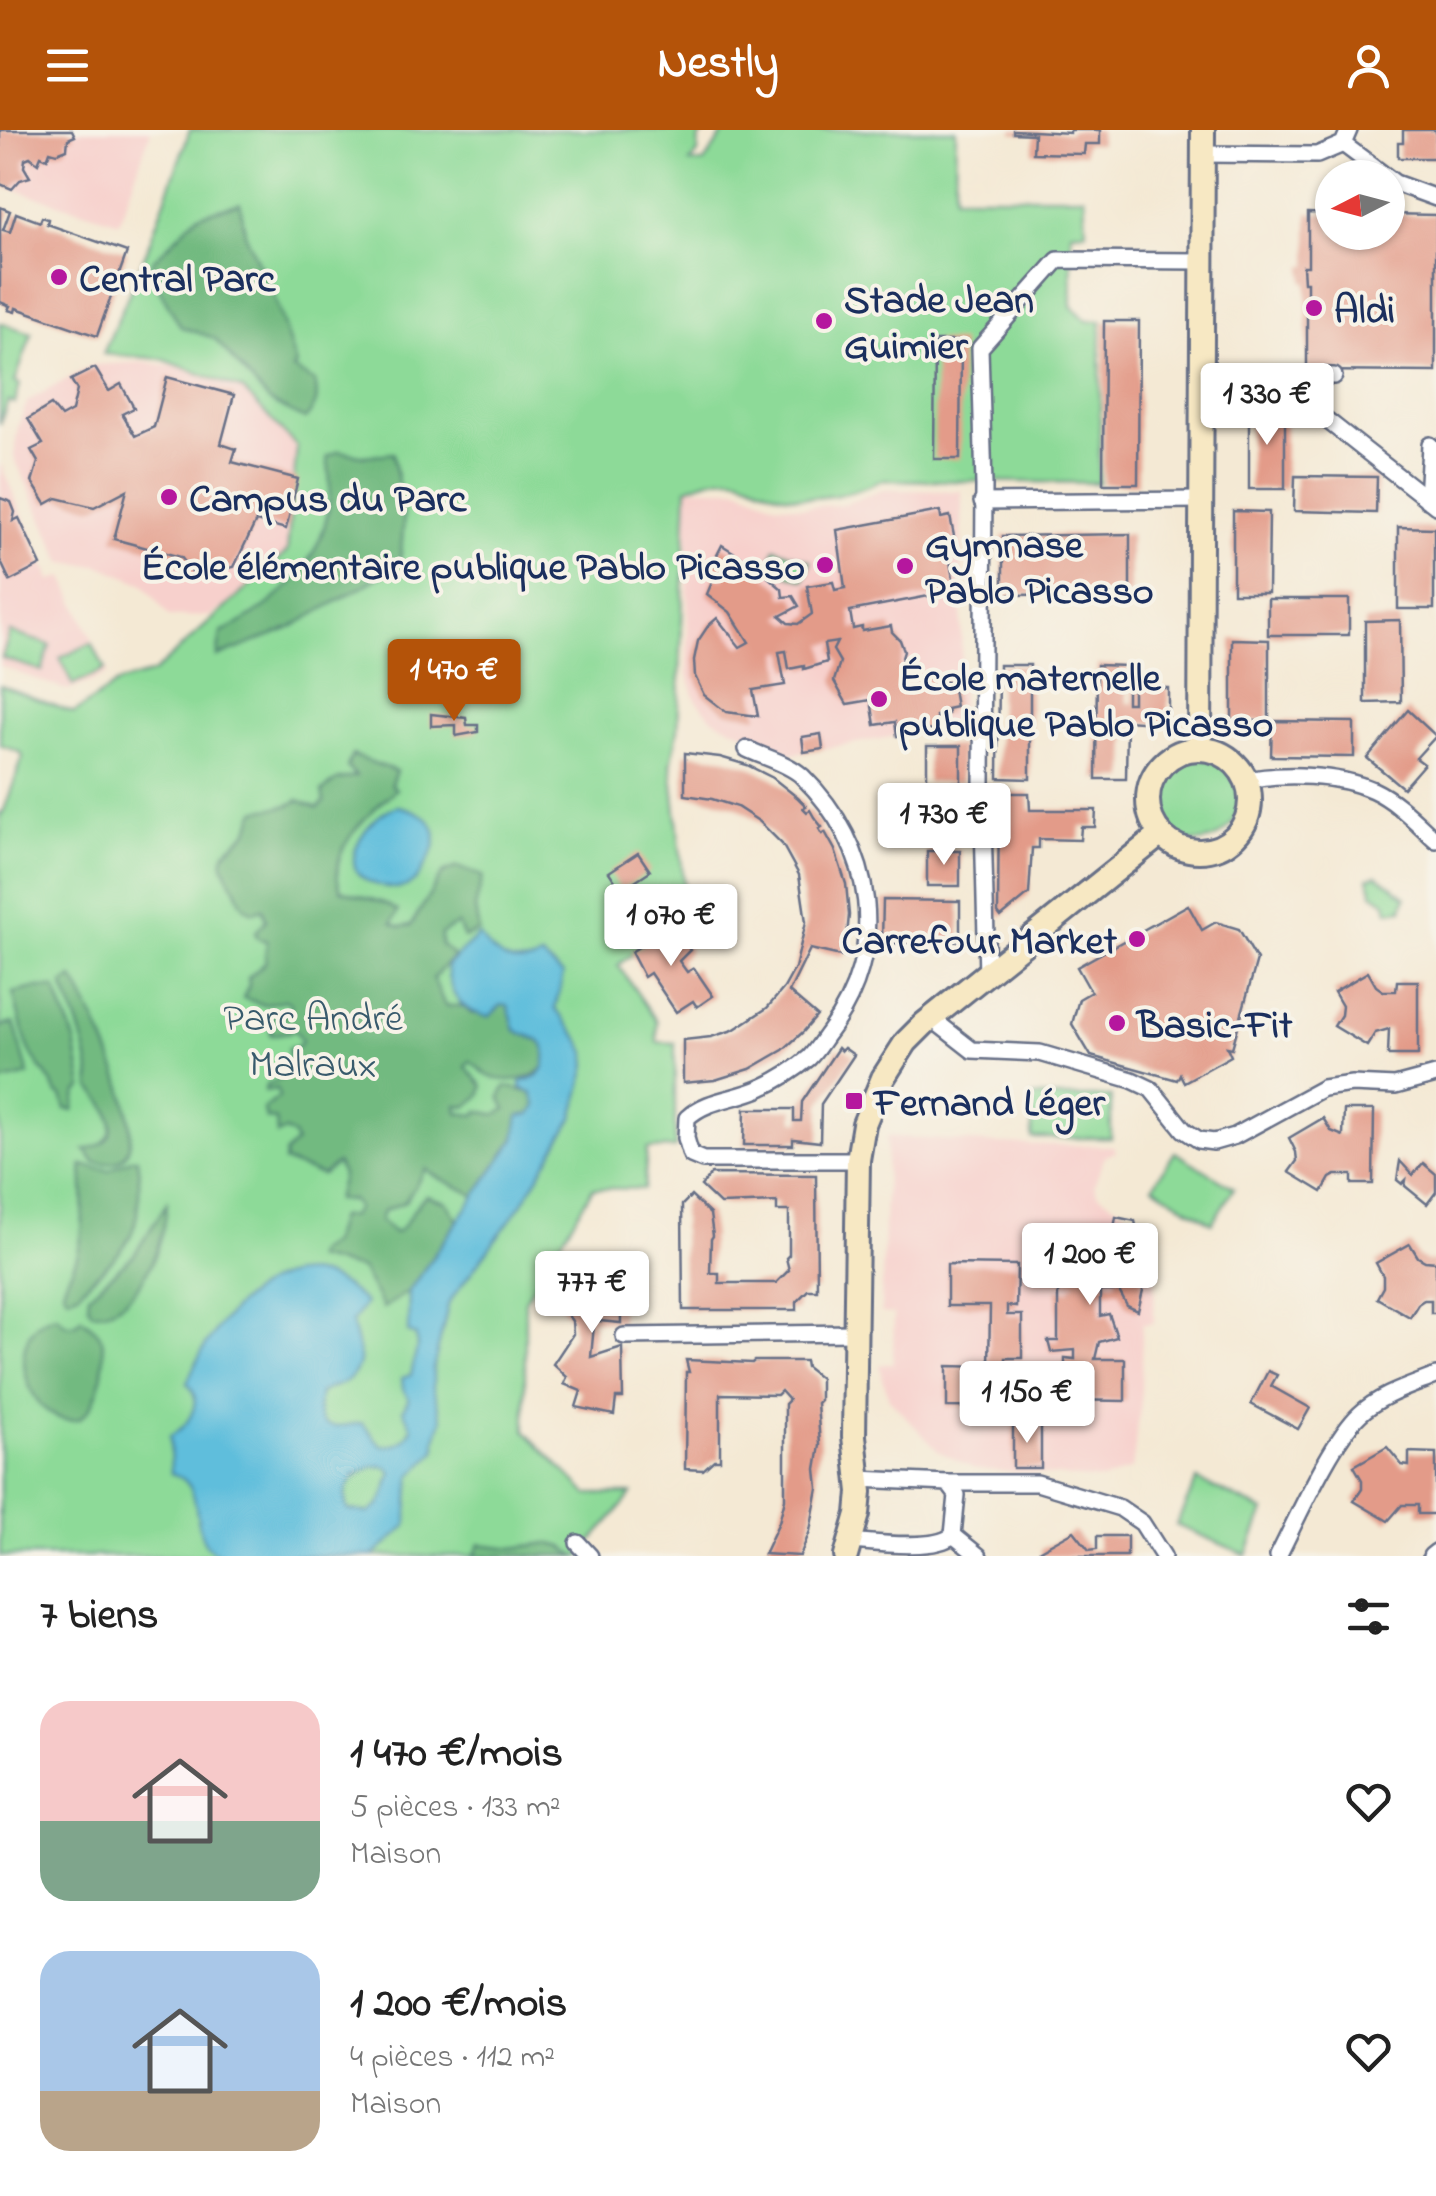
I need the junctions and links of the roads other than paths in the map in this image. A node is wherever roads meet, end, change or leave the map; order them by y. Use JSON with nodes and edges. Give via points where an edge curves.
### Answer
{"nodes":[{"id":1,"x":1203,"y":130,"type":"edge"},
{"id":2,"x":1346,"y":137,"type":"edge"},
{"id":3,"x":1202,"y":154,"type":"junction"},
{"id":4,"x":1436,"y":198,"type":"edge"},
{"id":5,"x":1202,"y":261,"type":"junction"},
{"id":6,"x":1285,"y":375,"type":"dead end"},
{"id":7,"x":1334,"y":376,"type":"dead end"},
{"id":8,"x":1201,"y":390,"type":"junction"},
{"id":9,"x":1430,"y":444,"type":"dead end"},
{"id":10,"x":1201,"y":500,"type":"junction"},
{"id":11,"x":982,"y":502,"type":"junction"},
{"id":12,"x":1431,"y":503,"type":"edge"},
{"id":13,"x":746,"y":749,"type":"dead end"},
{"id":14,"x":1200,"y":749,"type":"junction"},
{"id":15,"x":1246,"y":780,"type":"junction"},
{"id":16,"x":1161,"y":834,"type":"junction"},
{"id":17,"x":1436,"y":840,"type":"edge"},
{"id":18,"x":987,"y":976,"type":"junction"},
{"id":19,"x":931,"y":1018,"type":"junction"},
{"id":20,"x":1436,"y":1076,"type":"edge"},
{"id":21,"x":858,"y":1160,"type":"junction"},
{"id":22,"x":854,"y":1334,"type":"junction"},
{"id":23,"x":624,"y":1336,"type":"dead end"},
{"id":24,"x":1436,"y":1376,"type":"edge"},
{"id":25,"x":858,"y":1480,"type":"junction"},
{"id":26,"x":948,"y":1484,"type":"junction"},
{"id":27,"x":953,"y":1534,"type":"junction"},
{"id":28,"x":578,"y":1543,"type":"dead end"},
{"id":29,"x":848,"y":1548,"type":"edge"},
{"id":30,"x":590,"y":1556,"type":"edge"},
{"id":31,"x":979,"y":1556,"type":"edge"},
{"id":32,"x":1163,"y":1556,"type":"edge"},
{"id":33,"x":1278,"y":1556,"type":"edge"}],
"edges":[{"from":1,"to":3,"type":"street"},
{"from":2,"to":3,"type":"street","via":[[1318,155]]},
{"from":2,"to":4,"type":"street","via":[[1395,183]]},
{"from":3,"to":5,"type":"street"},
{"from":5,"to":8,"type":"street"},
{"from":5,"to":11,"type":"street","via":[[1058,260],[980,348]]},
{"from":6,"to":7,"type":"street"},
{"from":8,"to":10,"type":"street"},
{"from":8,"to":12,"type":"street","via":[[1275,390],[1300,399]]},
{"from":9,"to":12,"type":"street"},
{"from":10,"to":11,"type":"street"},
{"from":10,"to":14,"type":"street"},
{"from":11,"to":18,"type":"street"},
{"from":13,"to":21,"type":"street","via":[[799,773],[837,818],[866,896],[864,960],[842,1015],[810,1057],[763,1087],[701,1104],[686,1118],[686,1138],[691,1155],[703,1160]]},
{"from":14,"to":15,"type":"street","via":[[1222,755]]},
{"from":14,"to":16,"type":"street","via":[[1174,756],[1155,775],[1148,804]]},
{"from":15,"to":16,"type":"street","via":[[1248,816],[1226,844],[1192,851]]},
{"from":15,"to":17,"type":"street","via":[[1348,782],[1385,798]]},
{"from":16,"to":18,"type":"street"},
{"from":18,"to":19,"type":"street"},
{"from":19,"to":20,"type":"street","via":[[972,1050],[1056,1056],[1132,1080],[1152,1089],[1184,1130],[1214,1142],[1323,1088],[1394,1086]]},
{"from":19,"to":21,"type":"street","via":[[882,1078]]},
{"from":21,"to":22,"type":"street"},
{"from":22,"to":23,"type":"street"},
{"from":22,"to":25,"type":"street"},
{"from":24,"to":33,"type":"street","via":[[1361,1413]]},
{"from":25,"to":26,"type":"street"},
{"from":25,"to":29,"type":"street"},
{"from":26,"to":27,"type":"street","via":[[957,1495]]},
{"from":26,"to":32,"type":"street","via":[[1029,1482],[1120,1508],[1142,1523]]},
{"from":27,"to":29,"type":"street","via":[[930,1544]]},
{"from":27,"to":31,"type":"street"},
{"from":28,"to":30,"type":"street"}]}
